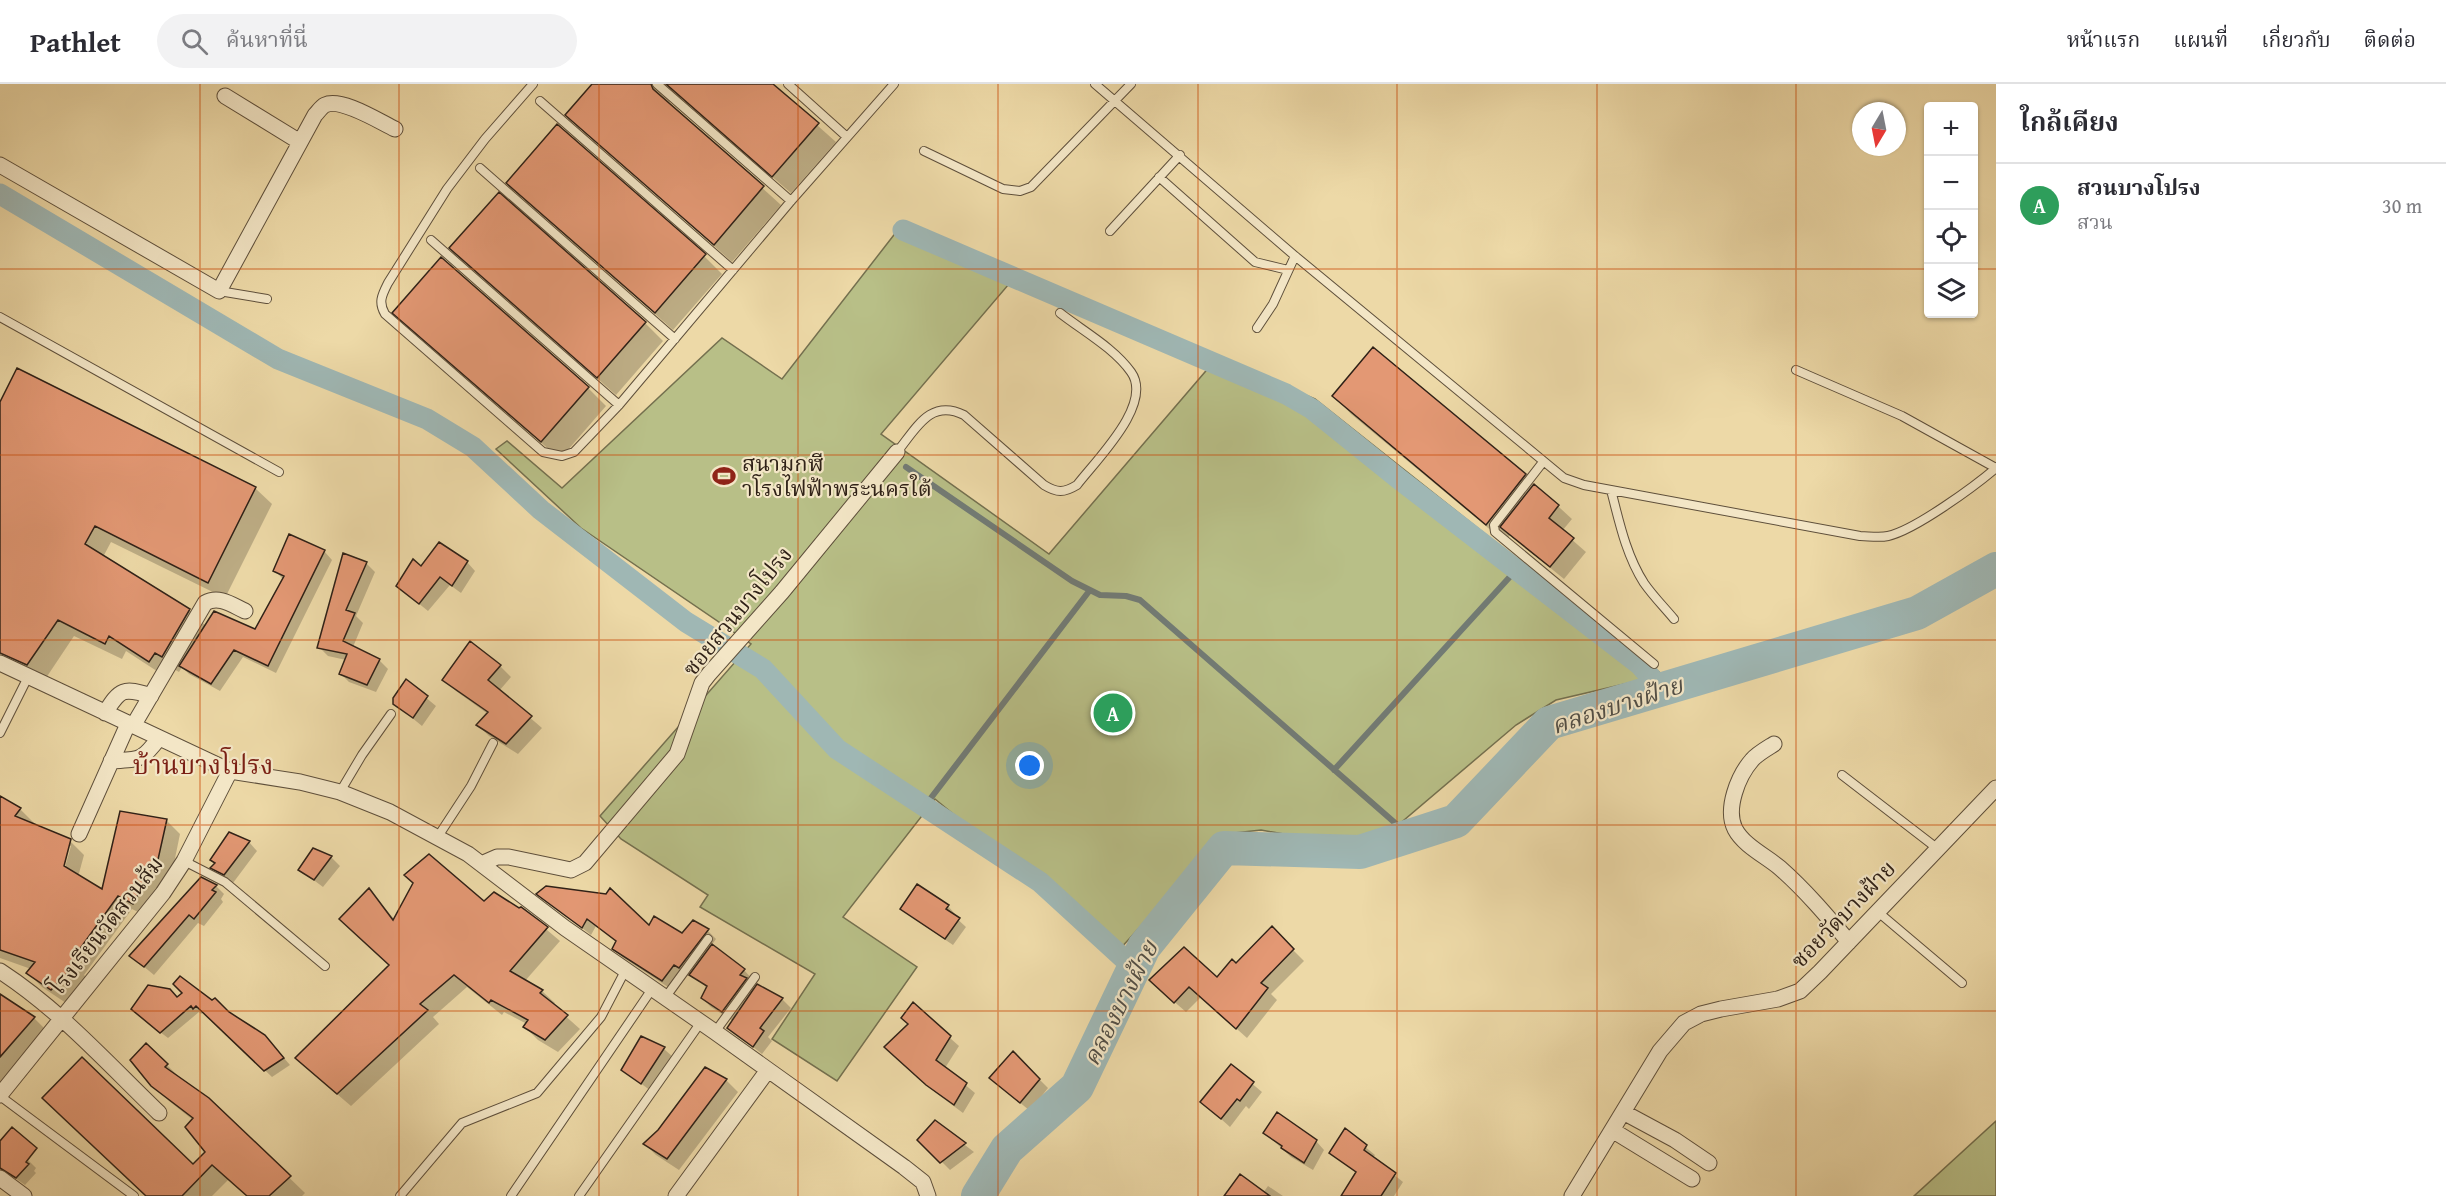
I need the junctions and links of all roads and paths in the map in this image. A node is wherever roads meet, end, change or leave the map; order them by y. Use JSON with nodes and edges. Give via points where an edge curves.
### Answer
{"nodes":[{"id":1,"x":533,"y":84,"type":"edge"},
{"id":2,"x":657,"y":84,"type":"edge"},
{"id":3,"x":788,"y":84,"type":"edge"},
{"id":4,"x":894,"y":84,"type":"edge"},
{"id":5,"x":1095,"y":84,"type":"edge"},
{"id":6,"x":1131,"y":84,"type":"edge"},
{"id":7,"x":225,"y":96,"type":"dead end"},
{"id":8,"x":540,"y":101,"type":"dead end"},
{"id":9,"x":1116,"y":101,"type":"junction"},
{"id":10,"x":395,"y":129,"type":"dead end"},
{"id":11,"x":847,"y":137,"type":"junction"},
{"id":12,"x":300,"y":142,"type":"junction"},
{"id":13,"x":924,"y":151,"type":"dead end"},
{"id":14,"x":1180,"y":156,"type":"junction"},
{"id":15,"x":0,"y":165,"type":"edge"},
{"id":16,"x":480,"y":168,"type":"dead end"},
{"id":17,"x":1159,"y":177,"type":"junction"},
{"id":18,"x":791,"y":201,"type":"junction"},
{"id":19,"x":1110,"y":231,"type":"dead end"},
{"id":20,"x":431,"y":240,"type":"dead end"},
{"id":21,"x":1295,"y":256,"type":"junction"},
{"id":22,"x":733,"y":270,"type":"junction"},
{"id":23,"x":1288,"y":270,"type":"junction"},
{"id":24,"x":219,"y":291,"type":"junction"},
{"id":25,"x":267,"y":299,"type":"dead end"},
{"id":26,"x":1060,"y":313,"type":"dead end"},
{"id":27,"x":0,"y":318,"type":"edge"},
{"id":28,"x":1257,"y":328,"type":"dead end"},
{"id":29,"x":675,"y":339,"type":"junction"},
{"id":30,"x":1796,"y":370,"type":"dead end"},
{"id":31,"x":619,"y":405,"type":"junction"},
{"id":32,"x":897,"y":452,"type":"joint"},
{"id":33,"x":1544,"y":462,"type":"junction"},
{"id":34,"x":1996,"y":468,"type":"edge"},
{"id":35,"x":279,"y":472,"type":"dead end"},
{"id":36,"x":1611,"y":490,"type":"junction"},
{"id":37,"x":245,"y":610,"type":"dead end"},
{"id":38,"x":1674,"y":619,"type":"dead end"},
{"id":39,"x":0,"y":663,"type":"edge"},
{"id":40,"x":1654,"y":664,"type":"dead end"},
{"id":41,"x":28,"y":677,"type":"junction"},
{"id":42,"x":151,"y":696,"type":"junction"},
{"id":43,"x":105,"y":713,"type":"junction"},
{"id":44,"x":391,"y":714,"type":"dead end"},
{"id":45,"x":131,"y":725,"type":"junction"},
{"id":46,"x":0,"y":733,"type":"edge"},
{"id":47,"x":159,"y":738,"type":"junction"},
{"id":48,"x":494,"y":743,"type":"dead end"},
{"id":49,"x":1774,"y":744,"type":"dead end"},
{"id":50,"x":111,"y":762,"type":"junction"},
{"id":51,"x":230,"y":771,"type":"junction"},
{"id":52,"x":1842,"y":776,"type":"dead end"},
{"id":53,"x":1996,"y":788,"type":"edge"},
{"id":54,"x":340,"y":792,"type":"junction"},
{"id":55,"x":79,"y":834,"type":"dead end"},
{"id":56,"x":437,"y":838,"type":"junction"},
{"id":57,"x":1938,"y":849,"type":"junction"},
{"id":58,"x":184,"y":861,"type":"junction"},
{"id":59,"x":481,"y":864,"type":"junction"},
{"id":60,"x":1878,"y":912,"type":"junction"},
{"id":61,"x":708,"y":939,"type":"dead end"},
{"id":62,"x":1849,"y":942,"type":"junction"},
{"id":63,"x":325,"y":966,"type":"dead end"},
{"id":64,"x":625,"y":970,"type":"junction"},
{"id":65,"x":0,"y":972,"type":"edge"},
{"id":66,"x":755,"y":977,"type":"dead end"},
{"id":67,"x":1962,"y":983,"type":"dead end"},
{"id":68,"x":652,"y":989,"type":"junction"},
{"id":69,"x":665,"y":998,"type":"junction"},
{"id":70,"x":62,"y":1018,"type":"junction"},
{"id":71,"x":702,"y":1022,"type":"junction"},
{"id":72,"x":715,"y":1032,"type":"junction"},
{"id":73,"x":768,"y":1070,"type":"junction"},
{"id":74,"x":0,"y":1095,"type":"edge"},
{"id":75,"x":1623,"y":1112,"type":"junction"},
{"id":76,"x":159,"y":1113,"type":"dead end"},
{"id":77,"x":1612,"y":1130,"type":"junction"},
{"id":78,"x":1709,"y":1163,"type":"dead end"},
{"id":79,"x":0,"y":1178,"type":"edge"},
{"id":80,"x":1692,"y":1179,"type":"dead end"},
{"id":81,"x":925,"y":1189,"type":"edge"},
{"id":82,"x":24,"y":1196,"type":"edge"},
{"id":83,"x":134,"y":1196,"type":"edge"},
{"id":84,"x":400,"y":1196,"type":"edge"},
{"id":85,"x":511,"y":1196,"type":"edge"},
{"id":86,"x":579,"y":1196,"type":"edge"},
{"id":87,"x":676,"y":1196,"type":"edge"},
{"id":88,"x":1572,"y":1196,"type":"edge"}],
"edges":[{"from":1,"to":31,"type":"lane","via":[[447,189],[388,283],[381,306],[543,452],[562,456],[574,452]]},
{"from":2,"to":18,"type":"lane"},
{"from":3,"to":11,"type":"lane"},
{"from":4,"to":11,"type":"lane"},
{"from":5,"to":9,"type":"lane"},
{"from":6,"to":9,"type":"lane"},
{"from":7,"to":12,"type":"street"},
{"from":8,"to":22,"type":"lane"},
{"from":9,"to":13,"type":"lane","via":[[1031,187],[1020,191],[1003,189]]},
{"from":9,"to":14,"type":"lane"},
{"from":10,"to":12,"type":"street","via":[[333,103],[315,115]]},
{"from":11,"to":18,"type":"lane"},
{"from":12,"to":24,"type":"street"},
{"from":14,"to":17,"type":"lane"},
{"from":14,"to":21,"type":"lane"},
{"from":15,"to":24,"type":"street"},
{"from":16,"to":29,"type":"lane"},
{"from":17,"to":19,"type":"lane"},
{"from":17,"to":23,"type":"lane","via":[[1255,262]]},
{"from":18,"to":22,"type":"lane"},
{"from":20,"to":31,"type":"lane"},
{"from":21,"to":23,"type":"lane"},
{"from":21,"to":33,"type":"lane"},
{"from":22,"to":29,"type":"lane"},
{"from":23,"to":28,"type":"lane"},
{"from":24,"to":25,"type":"lane"},
{"from":26,"to":32,"type":"lane","via":[[1120,359],[1133,374],[1136,387],[1130,417],[1077,485],[1066,492],[1044,485],[954,410],[929,414]]},
{"from":27,"to":35,"type":"lane"},
{"from":29,"to":31,"type":"lane"},
{"from":30,"to":34,"type":"lane","via":[[1902,416]]},
{"from":32,"to":59,"type":"street","name":"ซอยสวนบางโปรง","via":[[702,684],[677,754],[585,863],[571,870],[509,857]]},
{"from":33,"to":36,"type":"lane","via":[[1564,478]]},
{"from":33,"to":40,"type":"lane","via":[[1494,525],[1495,532]]},
{"from":34,"to":36,"type":"lane","via":[[1974,487],[1887,537],[1860,536]]},
{"from":36,"to":38,"type":"lane","via":[[1634,566]]},
{"from":37,"to":42,"type":"street","via":[[220,599],[205,603]]},
{"from":39,"to":41,"type":"street"},
{"from":41,"to":43,"type":"street"},
{"from":41,"to":46,"type":"lane"},
{"from":42,"to":43,"type":"street","via":[[127,690],[117,694]]},
{"from":42,"to":45,"type":"street"},
{"from":43,"to":45,"type":"street"},
{"from":44,"to":54,"type":"lane"},
{"from":45,"to":47,"type":"street"},
{"from":45,"to":50,"type":"street"},
{"from":47,"to":50,"type":"street","via":[[147,755]]},
{"from":47,"to":51,"type":"street"},
{"from":48,"to":56,"type":"lane"},
{"from":49,"to":62,"type":"street","via":[[1753,758],[1744,770],[1735,789],[1734,826],[1741,837],[1815,900]]},
{"from":50,"to":55,"type":"street"},
{"from":51,"to":54,"type":"street"},
{"from":51,"to":58,"type":"street","name":"โรงเรียนวัดสวนส้ม"},
{"from":52,"to":57,"type":"lane"},
{"from":53,"to":57,"type":"street","name":"ซอยวัดบางฝ้าย"},
{"from":54,"to":56,"type":"street","via":[[390,812]]},
{"from":56,"to":59,"type":"street"},
{"from":57,"to":60,"type":"street","name":"ซอยวัดบางฝ้าย"},
{"from":58,"to":63,"type":"lane","via":[[225,882]]},
{"from":58,"to":70,"type":"street","name":"โรงเรียนวัดสวนส้ม","via":[[163,893]]},
{"from":59,"to":64,"type":"street"},
{"from":60,"to":62,"type":"street","name":"ซอยวัดบางฝ้าย"},
{"from":60,"to":67,"type":"lane"},
{"from":61,"to":69,"type":"lane"},
{"from":62,"to":75,"type":"street","name":"ซอยวัดบางฝ้าย","via":[[1800,990],[1778,999],[1701,1014],[1684,1023],[1660,1051]]},
{"from":64,"to":68,"type":"street"},
{"from":64,"to":84,"type":"lane","via":[[601,1017],[537,1093],[462,1123]]},
{"from":65,"to":70,"type":"street"},
{"from":66,"to":72,"type":"lane"},
{"from":68,"to":69,"type":"street"},
{"from":68,"to":85,"type":"lane"},
{"from":69,"to":71,"type":"street"},
{"from":70,"to":74,"type":"street","name":"โรงเรียนวัดสวนส้ม"},
{"from":70,"to":76,"type":"street"},
{"from":71,"to":72,"type":"street"},
{"from":71,"to":86,"type":"lane"},
{"from":72,"to":73,"type":"street"},
{"from":73,"to":81,"type":"street"},
{"from":73,"to":87,"type":"street"},
{"from":74,"to":83,"type":"lane"},
{"from":75,"to":77,"type":"street","name":"ซอยวัดบางฝ้าย"},
{"from":75,"to":78,"type":"street"},
{"from":77,"to":80,"type":"street"},
{"from":77,"to":88,"type":"street","name":"ซอยวัดบางฝ้าย"},
{"from":79,"to":82,"type":"street"}]}
